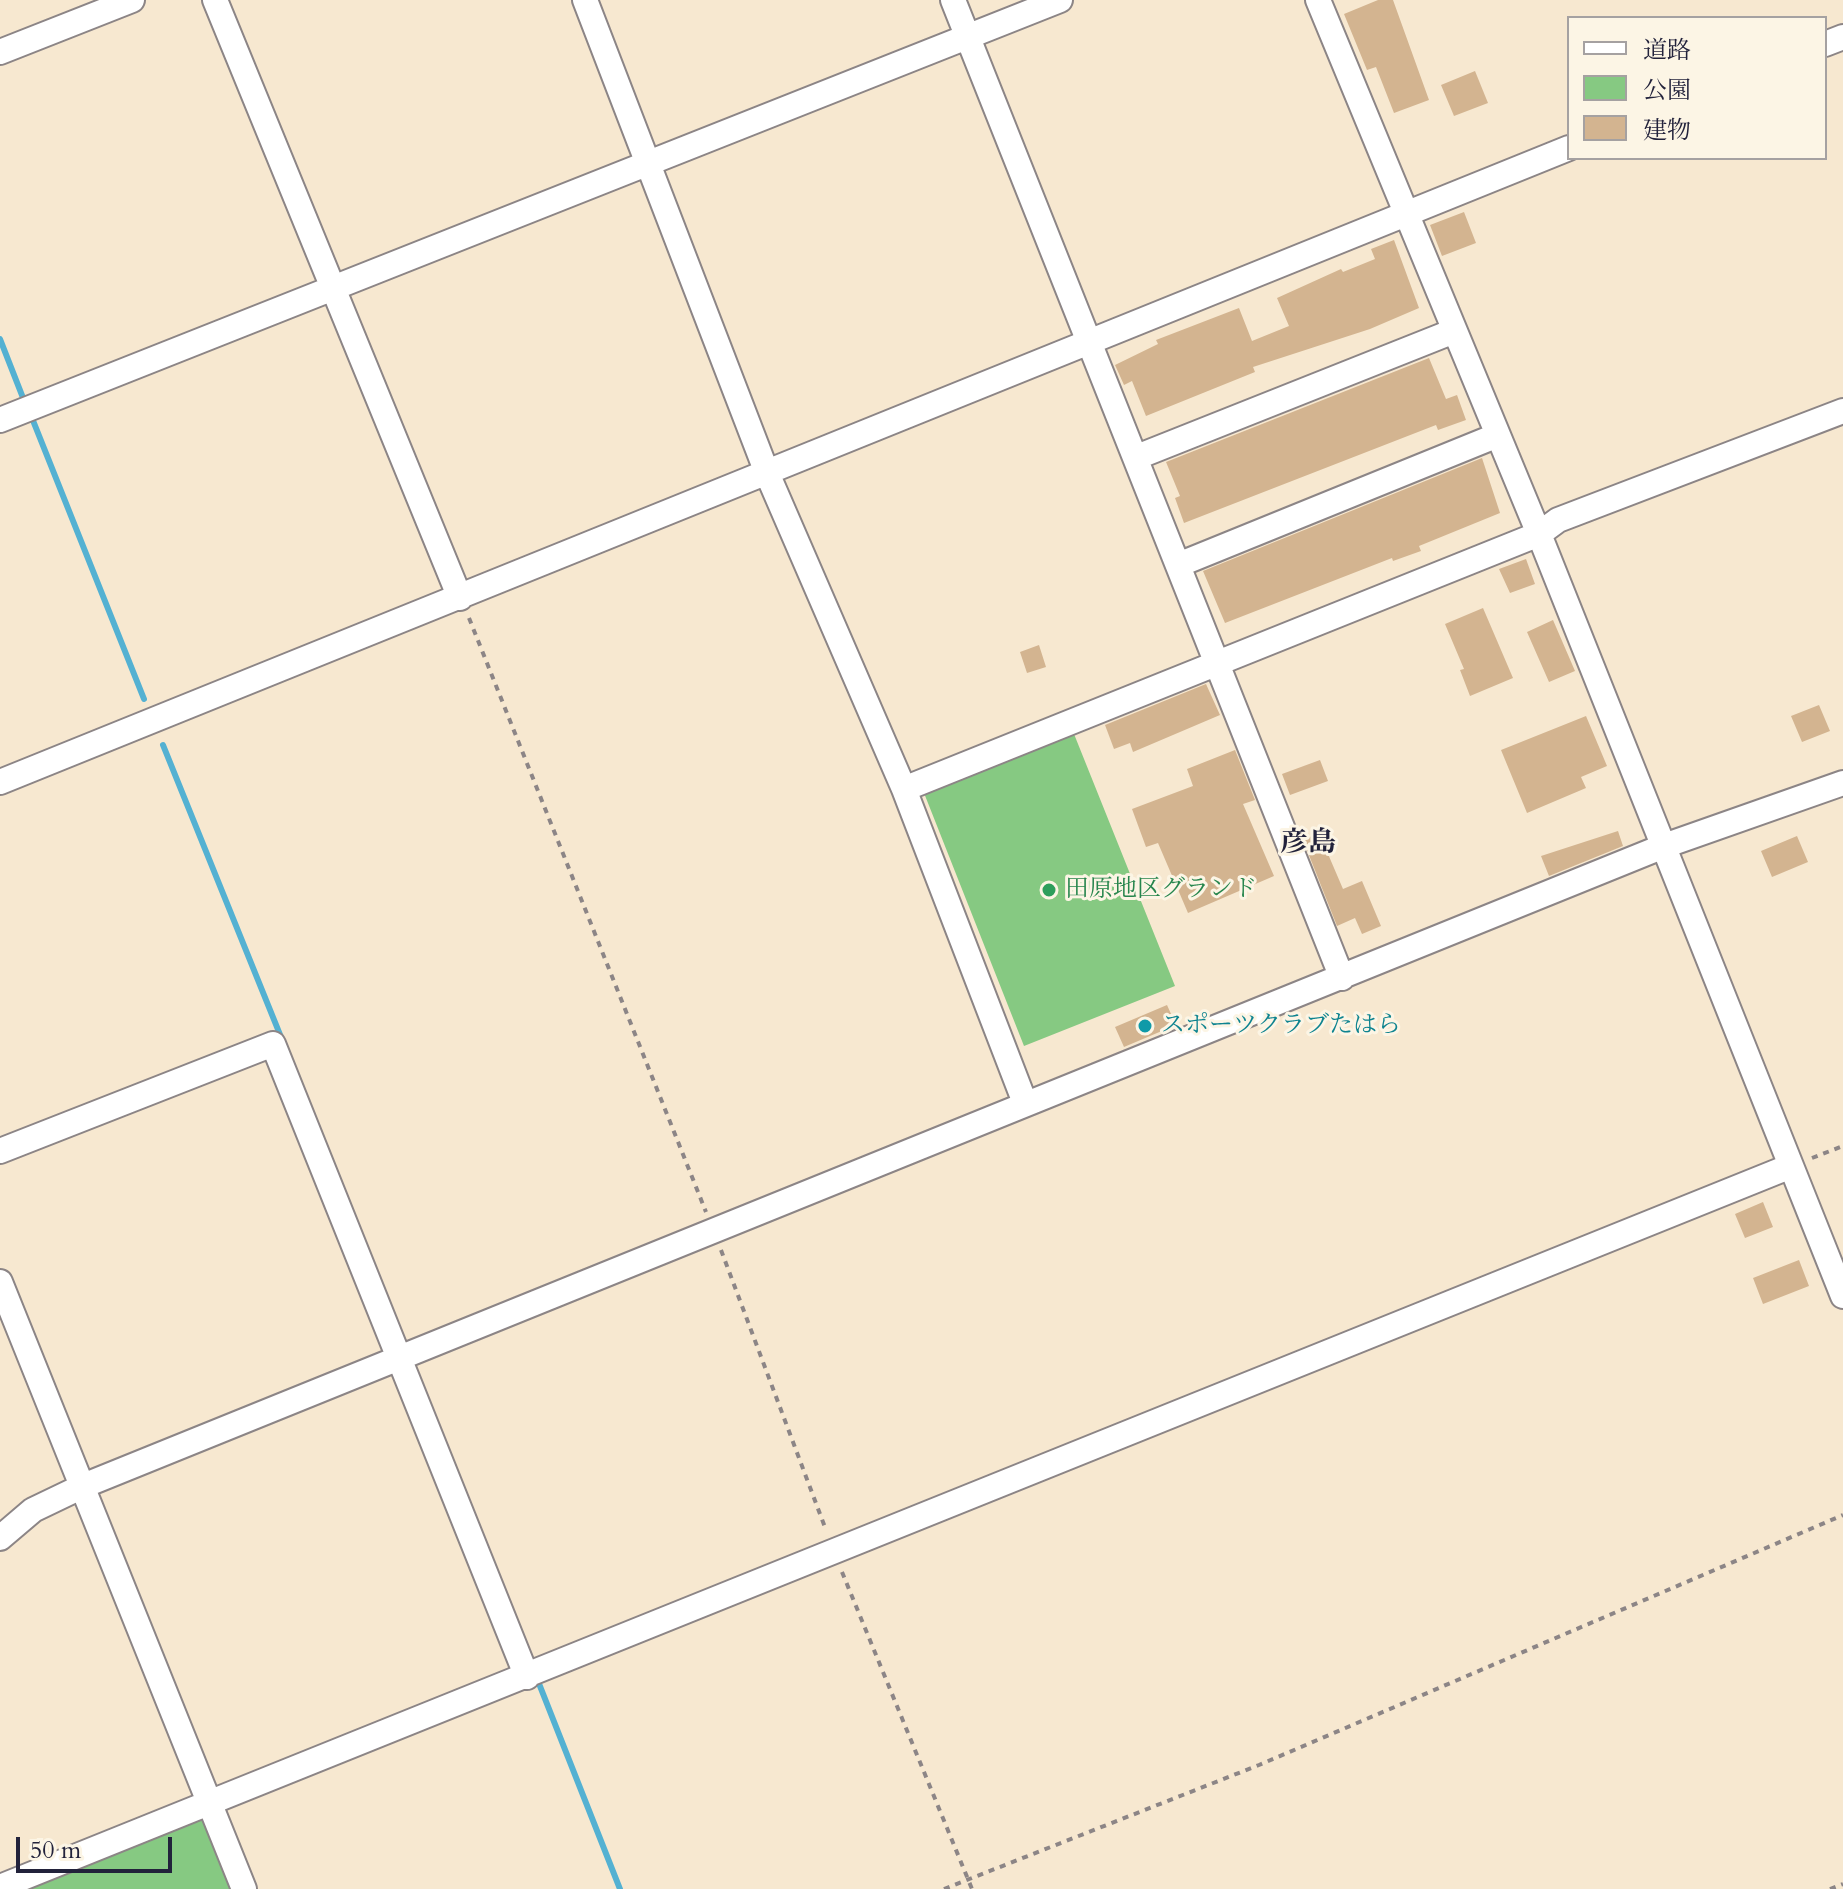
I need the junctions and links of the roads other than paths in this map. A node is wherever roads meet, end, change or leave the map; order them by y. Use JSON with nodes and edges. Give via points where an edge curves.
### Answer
{"nodes":[{"id":1,"x":132,"y":0,"type":"edge"},
{"id":2,"x":215,"y":0,"type":"edge"},
{"id":3,"x":585,"y":0,"type":"edge"},
{"id":4,"x":953,"y":0,"type":"edge"},
{"id":5,"x":1060,"y":0,"type":"edge"},
{"id":6,"x":1318,"y":0,"type":"edge"},
{"id":7,"x":967,"y":36,"type":"junction"},
{"id":8,"x":0,"y":52,"type":"edge"},
{"id":9,"x":1567,"y":149,"type":"edge"},
{"id":10,"x":649,"y":161,"type":"junction"},
{"id":11,"x":1406,"y":214,"type":"junction"},
{"id":12,"x":334,"y":288,"type":"junction"},
{"id":13,"x":1454,"y":331,"type":"junction"},
{"id":14,"x":1092,"y":342,"type":"junction"},
{"id":15,"x":1843,"y":411,"type":"edge"},
{"id":16,"x":0,"y":420,"type":"edge"},
{"id":17,"x":1498,"y":435,"type":"junction"},
{"id":18,"x":1137,"y":457,"type":"junction"},
{"id":19,"x":767,"y":473,"type":"junction"},
{"id":20,"x":1539,"y":534,"type":"junction"},
{"id":21,"x":1178,"y":565,"type":"junction"},
{"id":22,"x":460,"y":598,"type":"junction"},
{"id":23,"x":1217,"y":665,"type":"junction"},
{"id":24,"x":0,"y":782,"type":"edge"},
{"id":25,"x":1843,"y":783,"type":"edge"},
{"id":26,"x":904,"y":789,"type":"junction"},
{"id":27,"x":1664,"y":846,"type":"junction"},
{"id":28,"x":1342,"y":978,"type":"junction"},
{"id":29,"x":1025,"y":1103,"type":"junction"},
{"id":30,"x":0,"y":1151,"type":"edge"},
{"id":31,"x":1791,"y":1166,"type":"junction"},
{"id":32,"x":0,"y":1282,"type":"edge"},
{"id":33,"x":1843,"y":1296,"type":"edge"},
{"id":34,"x":406,"y":1358,"type":"junction"},
{"id":35,"x":83,"y":1486,"type":"junction"},
{"id":36,"x":0,"y":1538,"type":"edge"},
{"id":37,"x":532,"y":1675,"type":"junction"},
{"id":38,"x":209,"y":1803,"type":"junction"},
{"id":39,"x":0,"y":1887,"type":"edge"},
{"id":40,"x":244,"y":1889,"type":"edge"}],
"edges":[{"from":1,"to":8,"type":"street"},
{"from":2,"to":12,"type":"street"},
{"from":3,"to":10,"type":"street"},
{"from":4,"to":7,"type":"street"},
{"from":5,"to":7,"type":"street"},
{"from":6,"to":11,"type":"street"},
{"from":7,"to":10,"type":"street"},
{"from":7,"to":14,"type":"street"},
{"from":9,"to":11,"type":"street"},
{"from":10,"to":12,"type":"street"},
{"from":10,"to":19,"type":"street"},
{"from":11,"to":13,"type":"street"},
{"from":11,"to":14,"type":"street"},
{"from":12,"to":16,"type":"street"},
{"from":12,"to":22,"type":"street"},
{"from":13,"to":17,"type":"street"},
{"from":13,"to":18,"type":"street"},
{"from":14,"to":18,"type":"street"},
{"from":14,"to":19,"type":"street"},
{"from":15,"to":20,"type":"street","via":[[1558,520]]},
{"from":17,"to":20,"type":"street"},
{"from":17,"to":21,"type":"street"},
{"from":18,"to":21,"type":"street"},
{"from":19,"to":22,"type":"street"},
{"from":19,"to":26,"type":"street"},
{"from":20,"to":23,"type":"street"},
{"from":20,"to":27,"type":"street"},
{"from":21,"to":23,"type":"street"},
{"from":22,"to":24,"type":"street"},
{"from":23,"to":26,"type":"street"},
{"from":23,"to":28,"type":"street"},
{"from":25,"to":27,"type":"street"},
{"from":26,"to":29,"type":"street"},
{"from":27,"to":28,"type":"street"},
{"from":27,"to":31,"type":"street"},
{"from":28,"to":29,"type":"street"},
{"from":29,"to":34,"type":"street"},
{"from":30,"to":34,"type":"street","via":[[273,1044]]},
{"from":31,"to":33,"type":"street"},
{"from":31,"to":37,"type":"street"},
{"from":32,"to":35,"type":"street"},
{"from":34,"to":35,"type":"street"},
{"from":34,"to":37,"type":"street"},
{"from":35,"to":36,"type":"street","via":[[33,1510]]},
{"from":35,"to":38,"type":"street"},
{"from":37,"to":38,"type":"street"},
{"from":38,"to":39,"type":"street"},
{"from":38,"to":40,"type":"street"}]}
